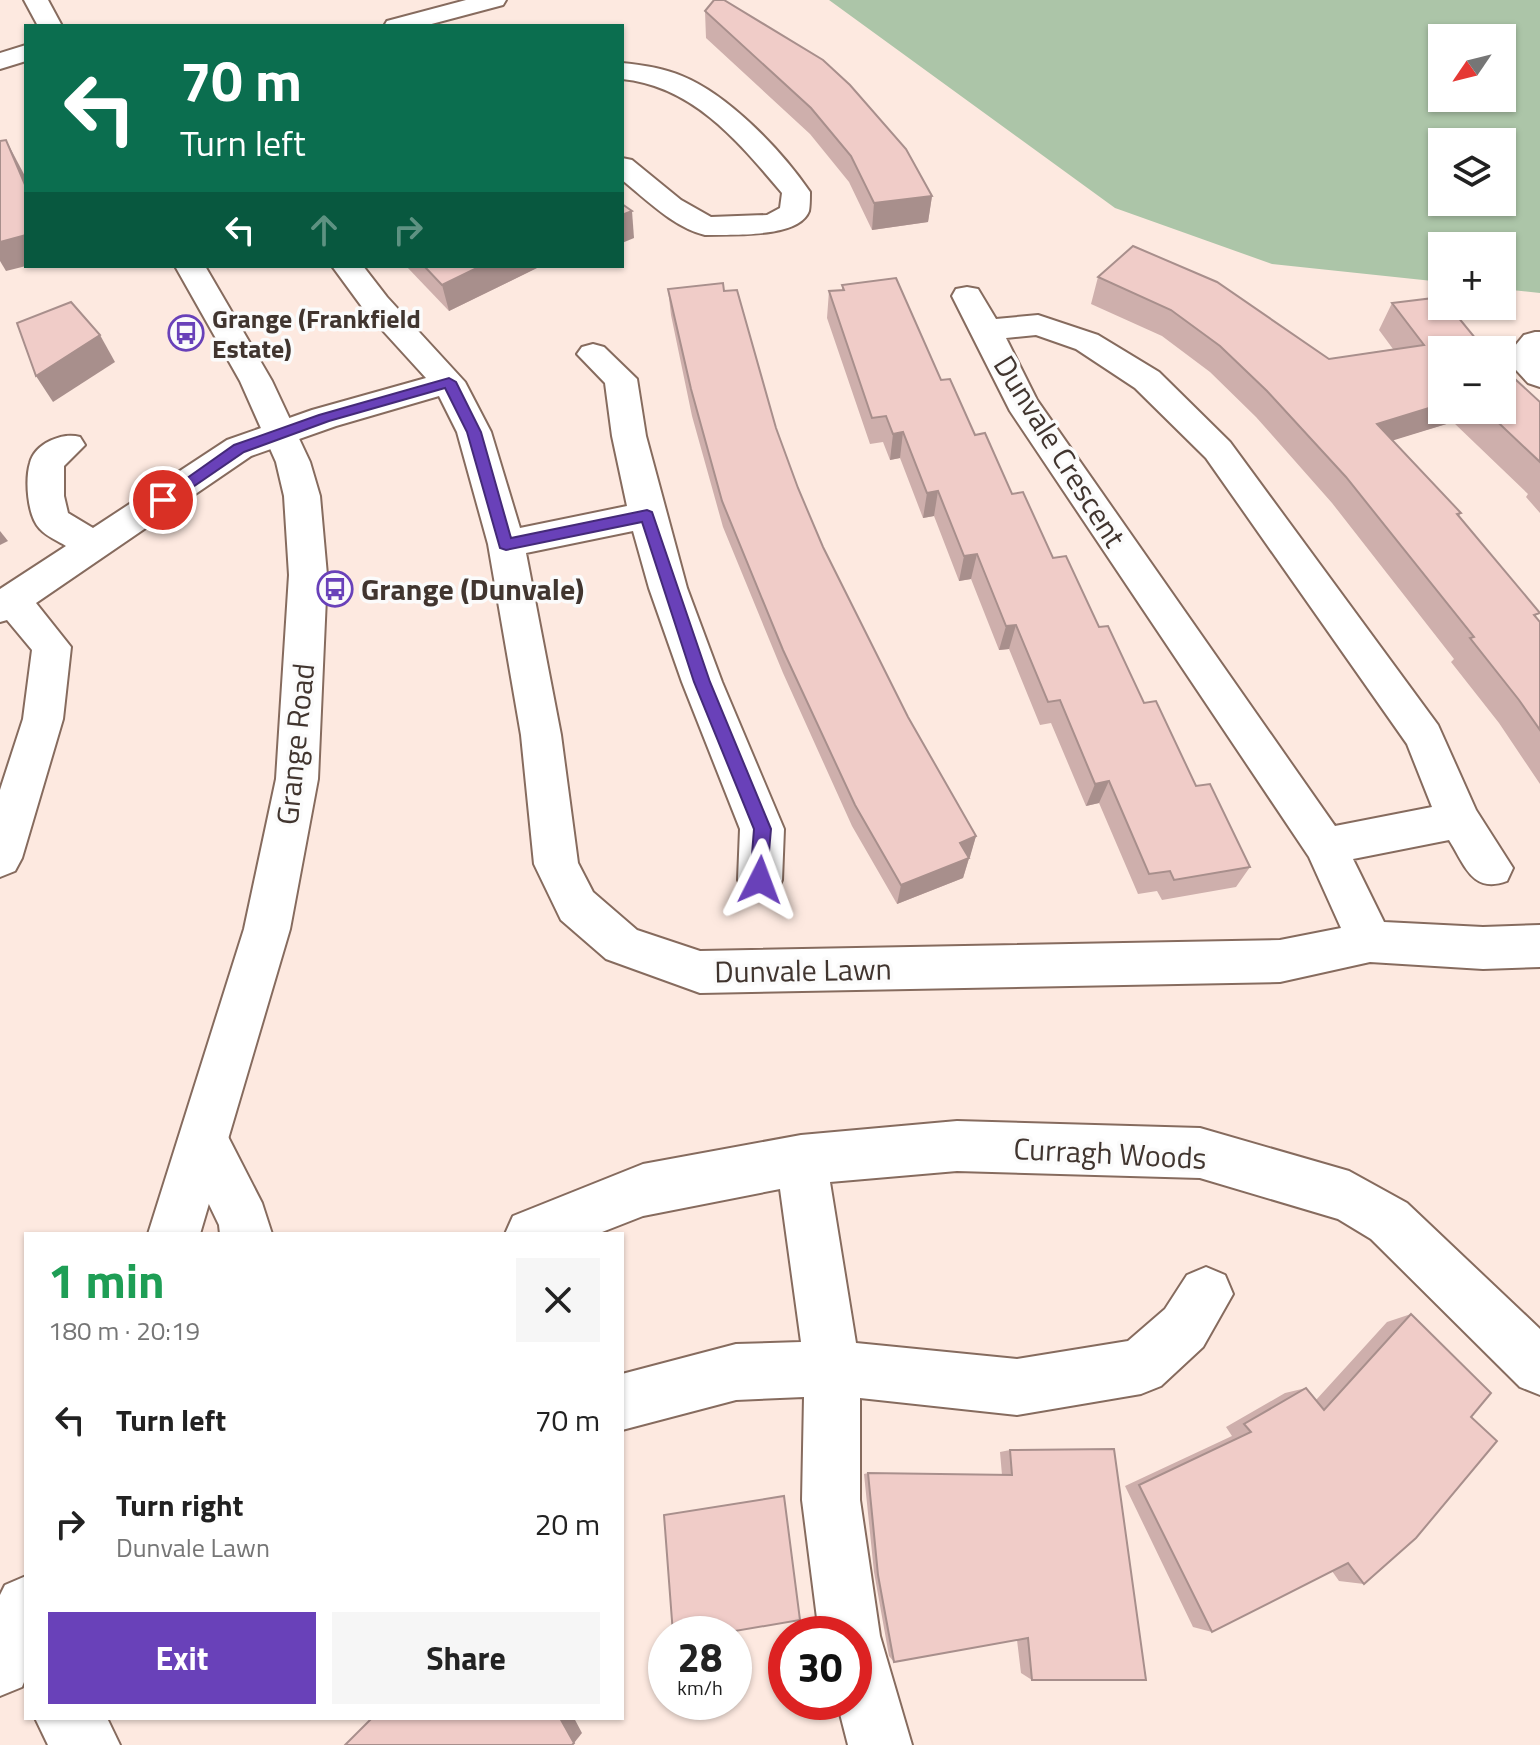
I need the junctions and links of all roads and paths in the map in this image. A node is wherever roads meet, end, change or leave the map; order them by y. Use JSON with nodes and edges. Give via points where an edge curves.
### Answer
{"nodes":[{"id":1,"x":36,"y":0,"type":"edge"},
{"id":2,"x":494,"y":0,"type":"edge"},
{"id":3,"x":49,"y":24,"type":"edge"},
{"id":4,"x":404,"y":24,"type":"edge"},
{"id":5,"x":24,"y":54,"type":"edge"},
{"id":6,"x":0,"y":61,"type":"edge"},
{"id":7,"x":624,"y":71,"type":"edge"},
{"id":8,"x":624,"y":168,"type":"edge"},
{"id":9,"x":191,"y":268,"type":"edge"},
{"id":10,"x":349,"y":268,"type":"edge"},
{"id":11,"x":967,"y":296,"type":"dead end"},
{"id":12,"x":986,"y":330,"type":"junction"},
{"id":13,"x":1540,"y":342,"type":"edge"},
{"id":14,"x":593,"y":354,"type":"dead end"},
{"id":15,"x":1540,"y":376,"type":"edge"},
{"id":16,"x":449,"y":382,"type":"junction"},
{"id":17,"x":282,"y":433,"type":"junction"},
{"id":18,"x":68,"y":445,"type":"dead end"},
{"id":19,"x":647,"y":515,"type":"junction"},
{"id":20,"x":506,"y":544,"type":"junction"},
{"id":21,"x":95,"y":546,"type":"junction"},
{"id":22,"x":6,"y":605,"type":"edge"},
{"id":23,"x":1459,"y":820,"type":"junction"},
{"id":24,"x":1325,"y":846,"type":"junction"},
{"id":25,"x":0,"y":858,"type":"edge"},
{"id":26,"x":1491,"y":868,"type":"dead end"},
{"id":27,"x":760,"y":880,"type":"dead end"},
{"id":28,"x":1370,"y":942,"type":"junction"},
{"id":29,"x":1540,"y":946,"type":"edge"},
{"id":30,"x":203,"y":1140,"type":"junction"},
{"id":31,"x":801,"y":1160,"type":"junction"},
{"id":32,"x":175,"y":1232,"type":"edge"},
{"id":33,"x":246,"y":1232,"type":"edge"},
{"id":34,"x":536,"y":1232,"type":"edge"},
{"id":35,"x":1206,"y":1294,"type":"dead end"},
{"id":36,"x":1540,"y":1367,"type":"edge"},
{"id":37,"x":832,"y":1368,"type":"junction"},
{"id":38,"x":624,"y":1401,"type":"edge"},
{"id":39,"x":847,"y":1616,"type":"edge"},
{"id":40,"x":872,"y":1715,"type":"edge"},
{"id":41,"x":69,"y":1720,"type":"edge"},
{"id":42,"x":88,"y":1745,"type":"edge"},
{"id":43,"x":880,"y":1745,"type":"edge"}],
"edges":[{"from":1,"to":3,"type":"street"},
{"from":2,"to":4,"type":"street"},
{"from":5,"to":6,"type":"street"},
{"from":7,"to":8,"type":"street","via":[[676,81],[719,111],[796,192],[794,212],[773,224],[705,226]]},
{"from":9,"to":17,"type":"street","name":"Grange Road"},
{"from":10,"to":16,"type":"street","name":"Dunvale Lawn"},
{"from":11,"to":12,"type":"street"},
{"from":12,"to":23,"type":"street","name":"Dunvale Crescent","via":[[1038,325],[1087,342],[1147,380],[1218,450],[1424,737]]},
{"from":12,"to":24,"type":"street","name":"Dunvale Crescent","via":[[1022,403]]},
{"from":13,"to":15,"type":"street","via":[[1521,358]]},
{"from":14,"to":19,"type":"street","via":[[621,379]]},
{"from":16,"to":17,"type":"street"},
{"from":16,"to":20,"type":"street","name":"Dunvale Lawn","via":[[474,432]]},
{"from":17,"to":21,"type":"street","via":[[239,448]]},
{"from":17,"to":30,"type":"street","name":"Grange Road","via":[[302,496],[308,575],[297,779],[267,929]]},
{"from":18,"to":21,"type":"street","via":[[47,462],[52,520]]},
{"from":19,"to":20,"type":"street"},
{"from":19,"to":27,"type":"street","via":[[702,682],[762,829]]},
{"from":20,"to":28,"type":"street","name":"Dunvale Lawn","via":[[541,735],[556,864],[577,906],[622,945],[700,972],[1280,961]]},
{"from":21,"to":22,"type":"street"},
{"from":22,"to":25,"type":"street","via":[[52,647],[43,719]]},
{"from":23,"to":24,"type":"street"},
{"from":23,"to":26,"type":"street","name":"Dunvale Crescent"},
{"from":24,"to":28,"type":"street","name":"Dunvale Crescent"},
{"from":28,"to":29,"type":"street","name":"Dunvale Lawn"},
{"from":30,"to":32,"type":"street","name":"Grange Road"},
{"from":30,"to":33,"type":"street"},
{"from":31,"to":34,"type":"street","name":"Curragh Woods","via":[[643,1190]]},
{"from":31,"to":36,"type":"street","name":"Curragh Woods","via":[[957,1146],[1185,1152],[1295,1179],[1349,1197],[1389,1221]]},
{"from":31,"to":37,"type":"street"},
{"from":35,"to":37,"type":"street","via":[[1184,1328],[1141,1366],[1017,1387]]},
{"from":37,"to":38,"type":"street","via":[[736,1372]]},
{"from":37,"to":39,"type":"street","via":[[831,1500]]},
{"from":40,"to":43,"type":"street"},
{"from":41,"to":42,"type":"street"}]}
